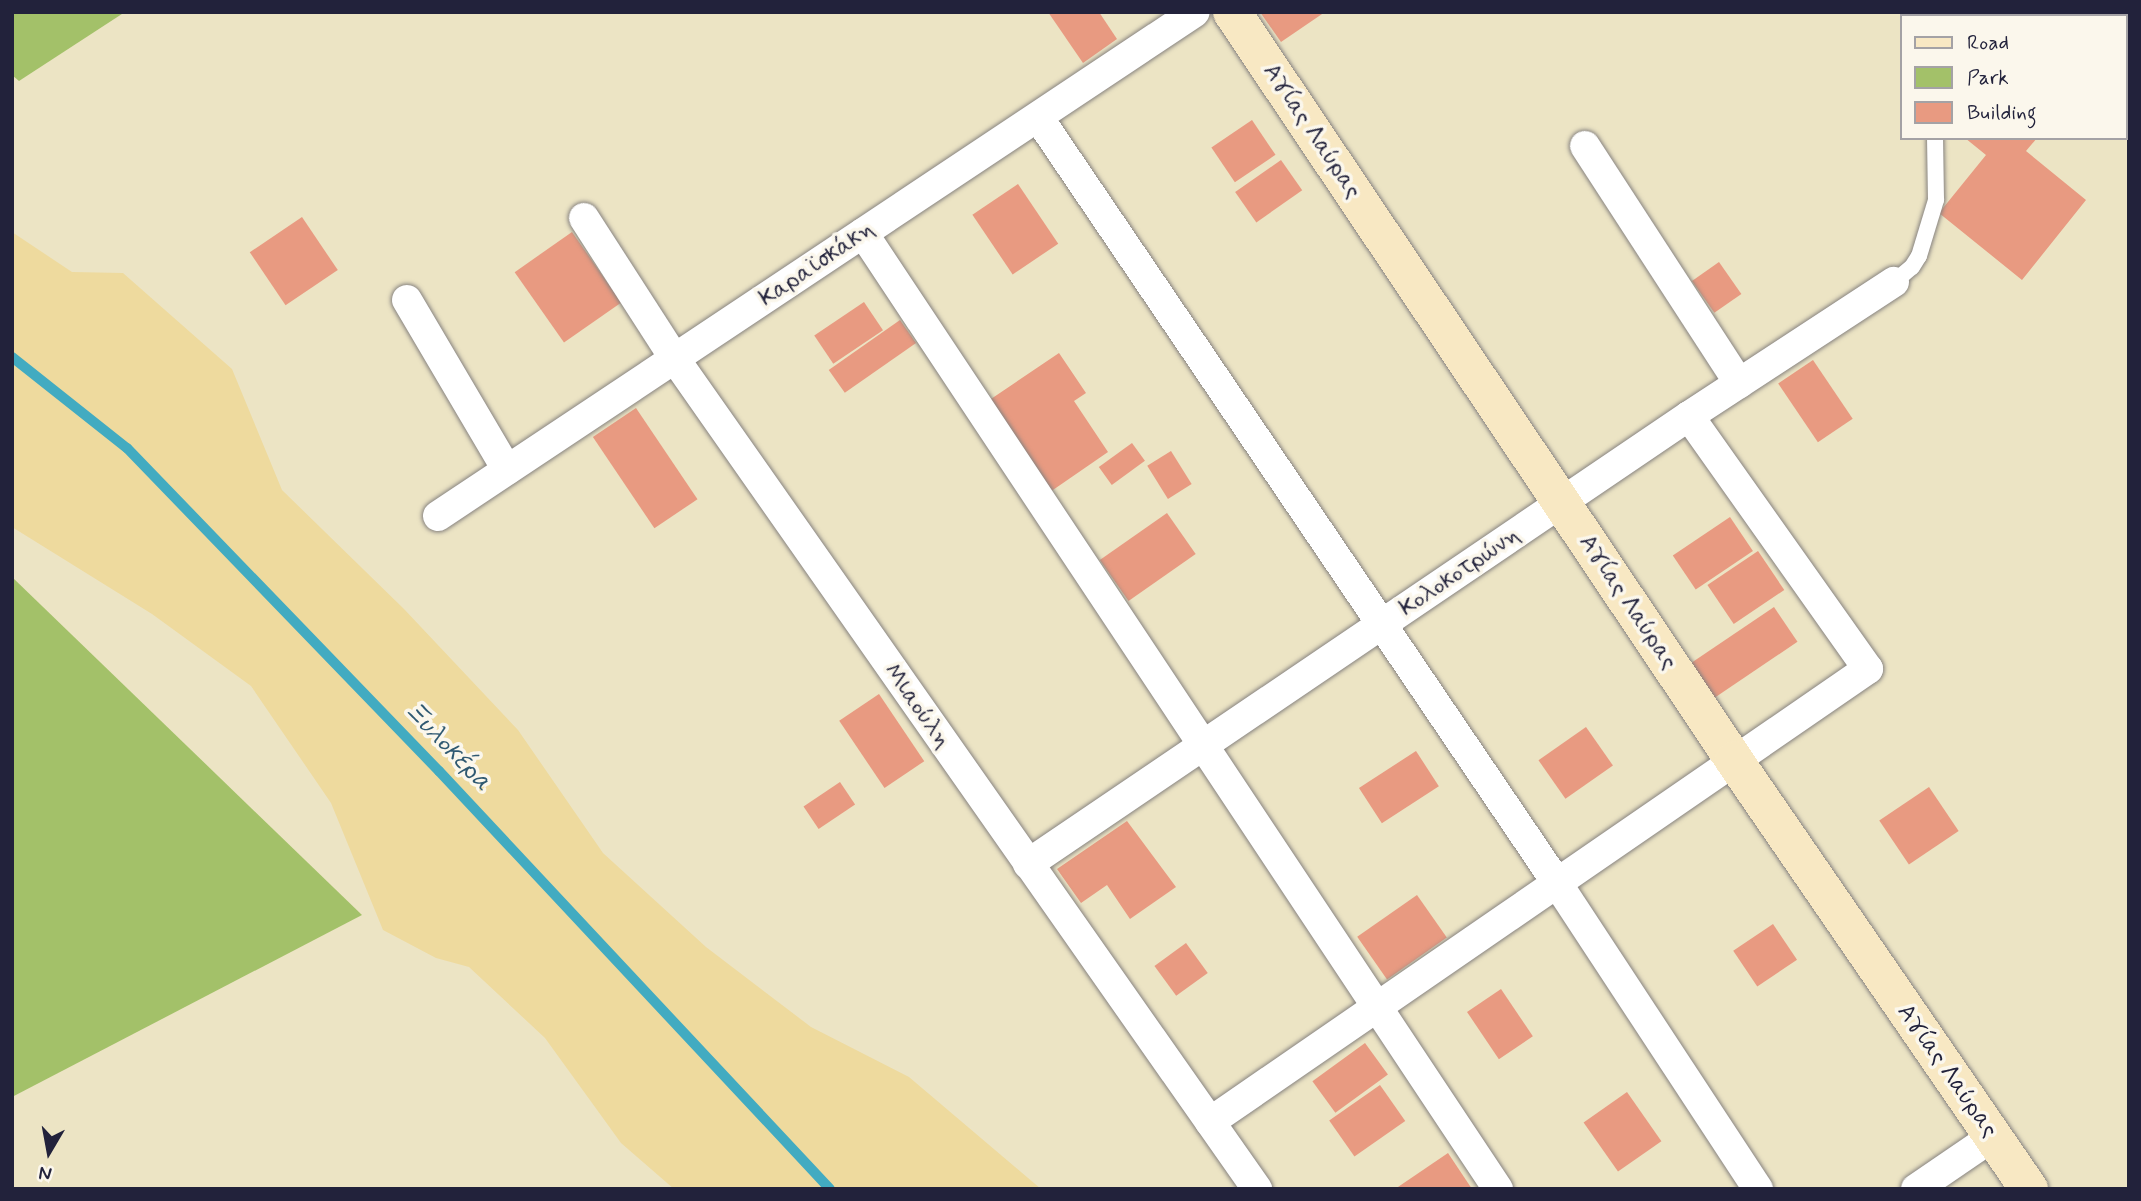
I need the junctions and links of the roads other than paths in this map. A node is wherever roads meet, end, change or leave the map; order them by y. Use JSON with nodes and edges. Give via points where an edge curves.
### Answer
{"nodes":[{"id":1,"x":1195,"y":12,"type":"edge"},
{"id":2,"x":1233,"y":12,"type":"edge"},
{"id":3,"x":1038,"y":117,"type":"junction"},
{"id":4,"x":1935,"y":140,"type":"edge"},
{"id":5,"x":1585,"y":146,"type":"dead end"},
{"id":6,"x":584,"y":218,"type":"dead end"},
{"id":7,"x":863,"y":233,"type":"junction"},
{"id":8,"x":1894,"y":282,"type":"joint"},
{"id":9,"x":407,"y":300,"type":"dead end"},
{"id":10,"x":675,"y":359,"type":"junction"},
{"id":11,"x":1740,"y":383,"type":"junction"},
{"id":12,"x":1689,"y":416,"type":"junction"},
{"id":13,"x":506,"y":471,"type":"junction"},
{"id":14,"x":1563,"y":504,"type":"junction"},
{"id":15,"x":438,"y":516,"type":"dead end"},
{"id":16,"x":1381,"y":625,"type":"junction"},
{"id":17,"x":1205,"y":745,"type":"junction"},
{"id":18,"x":1734,"y":760,"type":"junction"},
{"id":19,"x":1028,"y":864,"type":"junction"},
{"id":20,"x":1557,"y":883,"type":"junction"},
{"id":21,"x":1379,"y":1006,"type":"junction"},
{"id":22,"x":1210,"y":1122,"type":"junction"},
{"id":23,"x":1992,"y":1137,"type":"junction"},
{"id":24,"x":1256,"y":1189,"type":"edge"},
{"id":25,"x":1498,"y":1189,"type":"edge"},
{"id":26,"x":1758,"y":1189,"type":"edge"},
{"id":27,"x":1916,"y":1189,"type":"edge"},
{"id":28,"x":2029,"y":1189,"type":"edge"}],
"edges":[{"from":1,"to":3,"type":"street","name":"Καραϊσκάκη"},
{"from":2,"to":14,"type":"street","name":"Αγίας Λαύρας"},
{"from":3,"to":7,"type":"street","name":"Καραϊσκάκη"},
{"from":3,"to":16,"type":"street"},
{"from":4,"to":8,"type":"lane","via":[[1936,200],[1919,256]]},
{"from":5,"to":11,"type":"street"},
{"from":6,"to":10,"type":"street","name":"Μιαούλη"},
{"from":7,"to":10,"type":"street","name":"Καραϊσκάκη"},
{"from":7,"to":17,"type":"street"},
{"from":8,"to":11,"type":"street","name":"Κολοκοτρώνη"},
{"from":9,"to":13,"type":"street"},
{"from":10,"to":13,"type":"street","name":"Καραϊσκάκη"},
{"from":10,"to":19,"type":"street","name":"Μιαούλη"},
{"from":11,"to":12,"type":"street","name":"Κολοκοτρώνη"},
{"from":12,"to":14,"type":"street","name":"Κολοκοτρώνη"},
{"from":12,"to":18,"type":"street","via":[[1868,669]]},
{"from":13,"to":15,"type":"street","name":"Καραϊσκάκη"},
{"from":14,"to":16,"type":"street","name":"Κολοκοτρώνη"},
{"from":14,"to":18,"type":"street","name":"Αγίας Λαύρας"},
{"from":16,"to":17,"type":"street","name":"Κολοκοτρώνη"},
{"from":16,"to":20,"type":"street"},
{"from":17,"to":19,"type":"street","name":"Κολοκοτρώνη"},
{"from":17,"to":21,"type":"street"},
{"from":18,"to":20,"type":"street"},
{"from":18,"to":23,"type":"street","name":"Αγίας Λαύρας"},
{"from":19,"to":22,"type":"street","name":"Μιαούλη"},
{"from":20,"to":21,"type":"street"},
{"from":20,"to":26,"type":"street"},
{"from":21,"to":22,"type":"street"},
{"from":21,"to":25,"type":"street"},
{"from":22,"to":24,"type":"street","name":"Μιαούλη"},
{"from":23,"to":27,"type":"street"},
{"from":23,"to":28,"type":"street","name":"Αγίας Λαύρας"}]}
